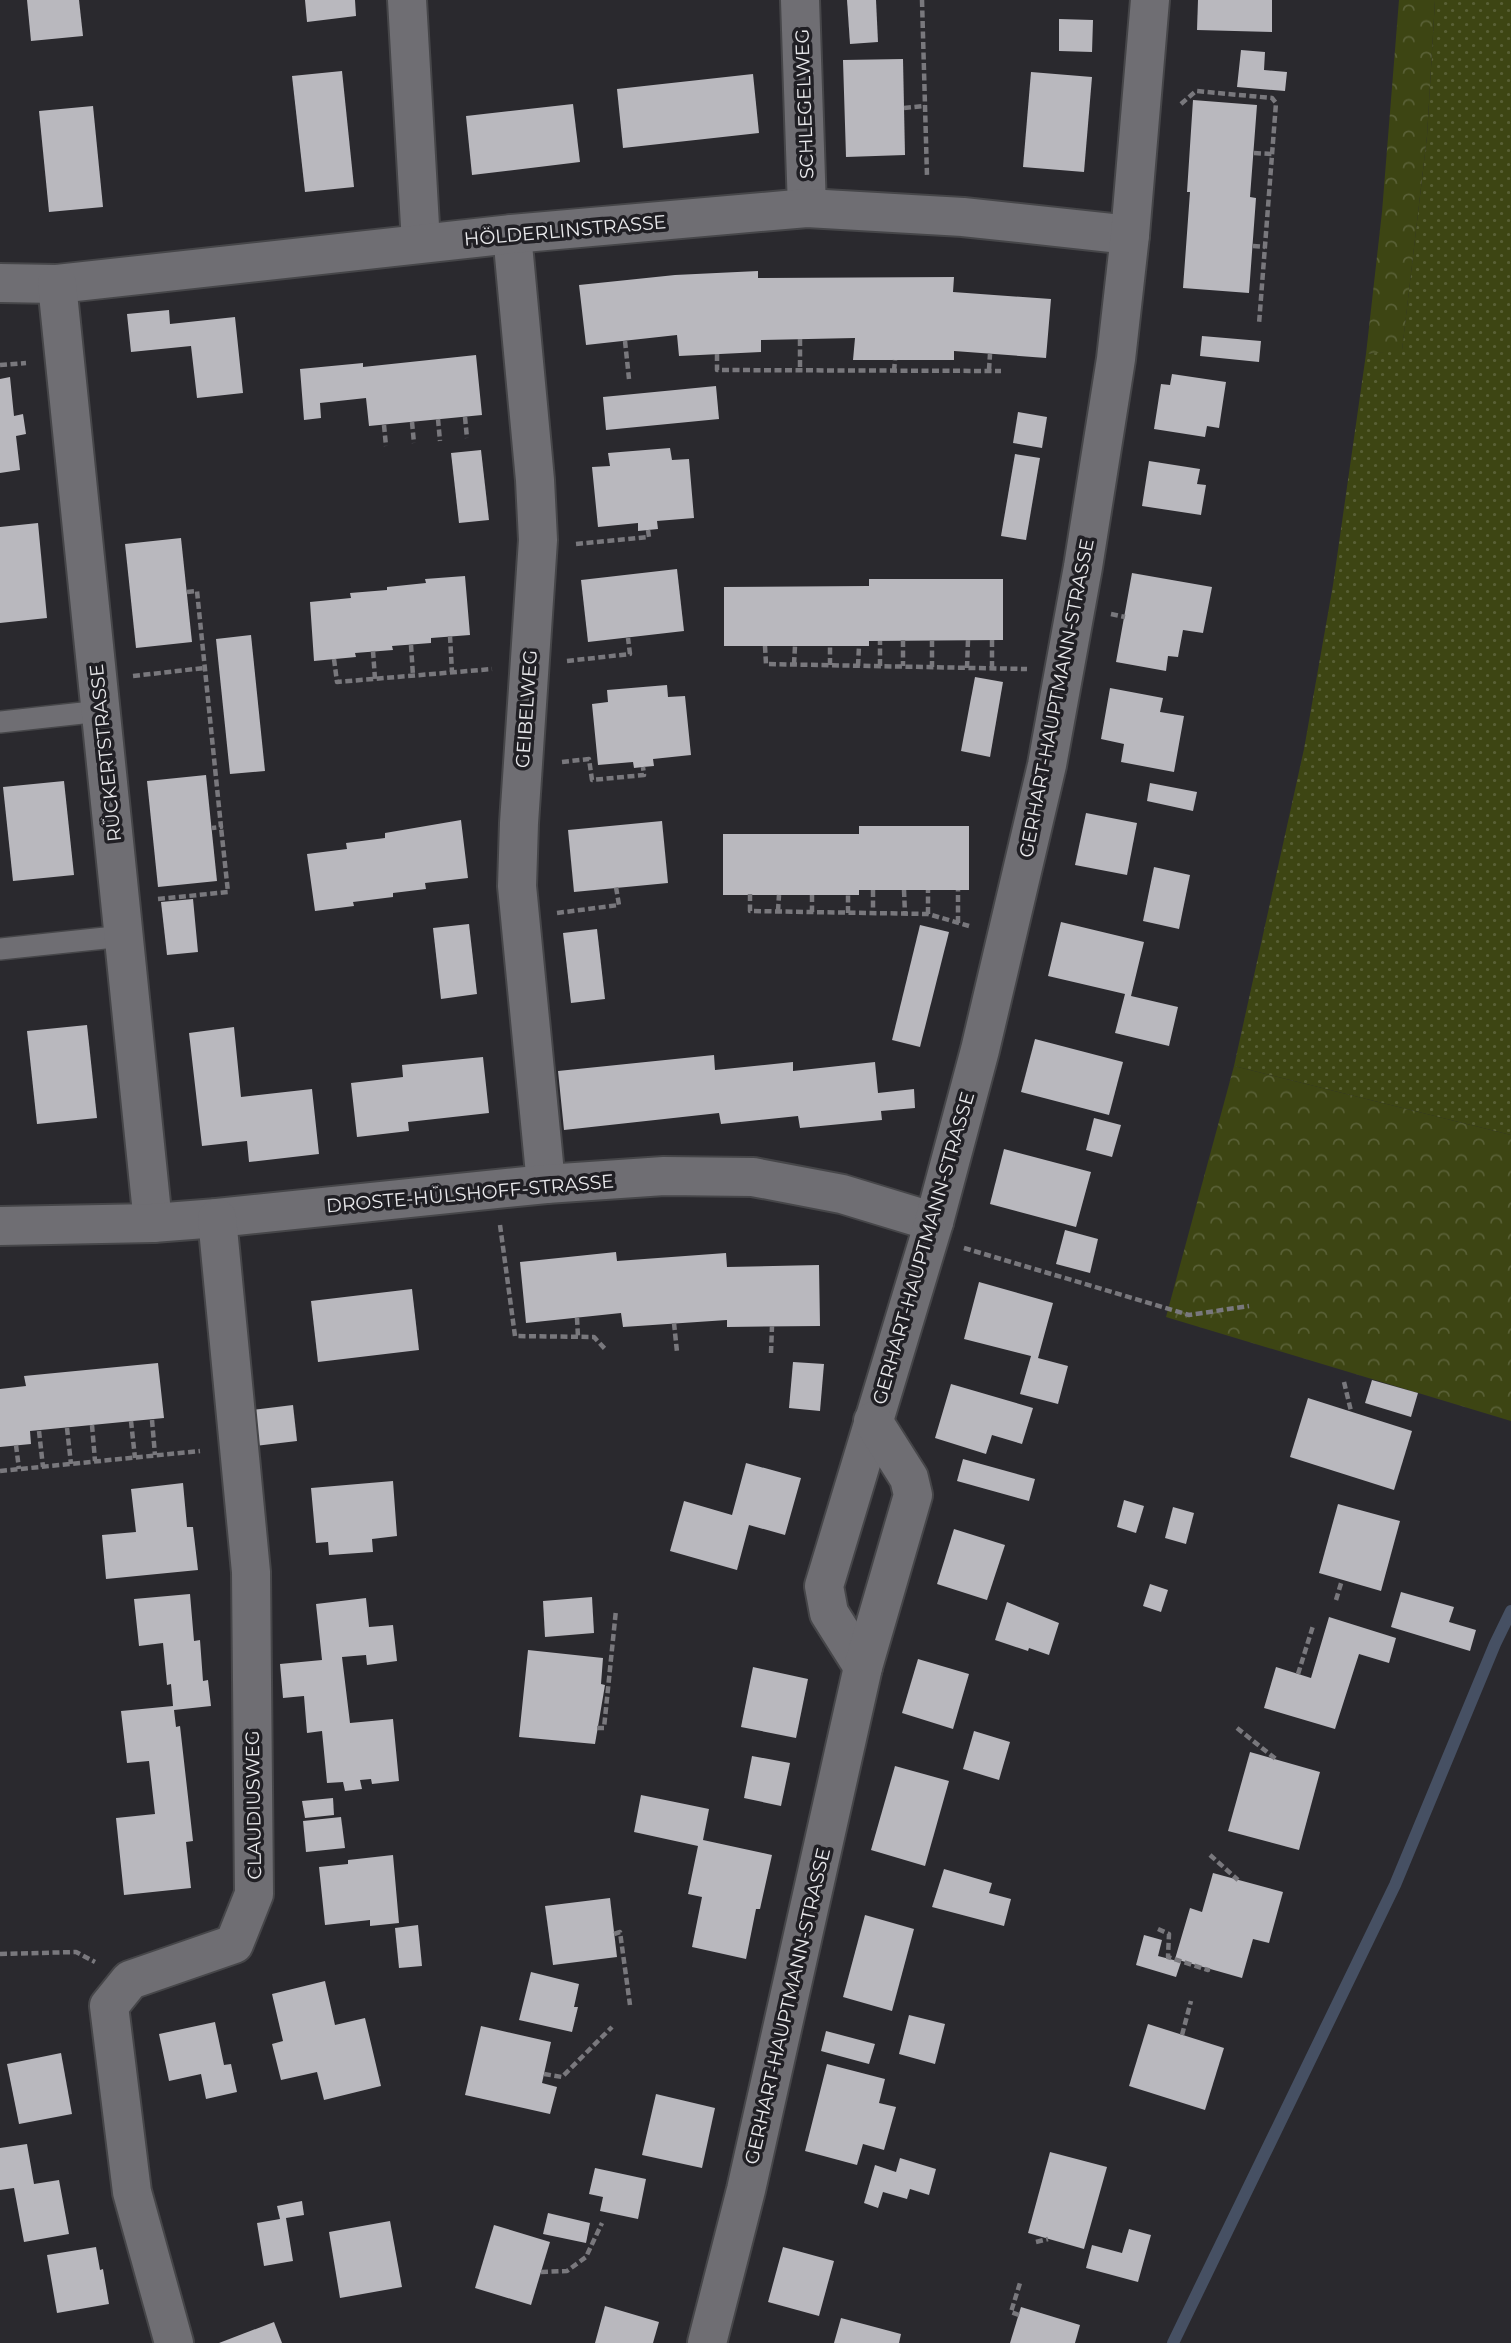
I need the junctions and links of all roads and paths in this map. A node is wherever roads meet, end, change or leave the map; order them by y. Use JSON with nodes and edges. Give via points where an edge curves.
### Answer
{"nodes":[{"id":1,"x":407,"y":0,"type":"edge"},
{"id":2,"x":800,"y":0,"type":"edge"},
{"id":3,"x":922,"y":0,"type":"edge"},
{"id":4,"x":1150,"y":0,"type":"edge"},
{"id":5,"x":1141,"y":101,"type":"junction"},
{"id":6,"x":925,"y":106,"type":"junction"},
{"id":7,"x":904,"y":108,"type":"dead end"},
{"id":8,"x":1254,"y":153,"type":"dead end"},
{"id":9,"x":1272,"y":154,"type":"junction"},
{"id":10,"x":807,"y":208,"type":"junction"},
{"id":11,"x":928,"y":215,"type":"junction"},
{"id":12,"x":512,"y":234,"type":"junction"},
{"id":13,"x":1130,"y":235,"type":"junction"},
{"id":14,"x":421,"y":243,"type":"junction"},
{"id":15,"x":1253,"y":246,"type":"dead end"},
{"id":16,"x":1265,"y":247,"type":"junction"},
{"id":17,"x":0,"y":283,"type":"edge"},
{"id":18,"x":57,"y":284,"type":"junction"},
{"id":19,"x":1259,"y":324,"type":"dead end"},
{"id":20,"x":800,"y":339,"type":"dead end"},
{"id":21,"x":625,"y":341,"type":"dead end"},
{"id":22,"x":717,"y":354,"type":"dead end"},
{"id":23,"x":990,"y":354,"type":"dead end"},
{"id":24,"x":895,"y":360,"type":"dead end"},
{"id":25,"x":0,"y":365,"type":"edge"},
{"id":26,"x":800,"y":370,"type":"junction"},
{"id":27,"x":894,"y":371,"type":"junction"},
{"id":28,"x":989,"y":371,"type":"junction"},
{"id":29,"x":1002,"y":371,"type":"dead end"},
{"id":30,"x":27,"y":375,"type":"dead end"},
{"id":31,"x":629,"y":379,"type":"dead end"},
{"id":32,"x":466,"y":417,"type":"dead end"},
{"id":33,"x":438,"y":419,"type":"dead end"},
{"id":34,"x":412,"y":422,"type":"dead end"},
{"id":35,"x":384,"y":425,"type":"dead end"},
{"id":36,"x":467,"y":438,"type":"dead end"},
{"id":37,"x":440,"y":440,"type":"dead end"},
{"id":38,"x":414,"y":443,"type":"dead end"},
{"id":39,"x":386,"y":446,"type":"dead end"},
{"id":40,"x":648,"y":530,"type":"dead end"},
{"id":41,"x":537,"y":548,"type":"junction"},
{"id":42,"x":187,"y":592,"type":"dead end"},
{"id":43,"x":450,"y":636,"type":"dead end"},
{"id":44,"x":628,"y":638,"type":"dead end"},
{"id":45,"x":880,"y":640,"type":"dead end"},
{"id":46,"x":903,"y":640,"type":"dead end"},
{"id":47,"x":932,"y":640,"type":"dead end"},
{"id":48,"x":968,"y":640,"type":"dead end"},
{"id":49,"x":992,"y":640,"type":"dead end"},
{"id":50,"x":411,"y":645,"type":"dead end"},
{"id":51,"x":765,"y":646,"type":"dead end"},
{"id":52,"x":795,"y":646,"type":"dead end"},
{"id":53,"x":831,"y":646,"type":"dead end"},
{"id":54,"x":859,"y":646,"type":"dead end"},
{"id":55,"x":373,"y":652,"type":"dead end"},
{"id":56,"x":334,"y":659,"type":"dead end"},
{"id":57,"x":794,"y":664,"type":"junction"},
{"id":58,"x":830,"y":665,"type":"junction"},
{"id":59,"x":529,"y":666,"type":"junction"},
{"id":60,"x":858,"y":666,"type":"junction"},
{"id":61,"x":880,"y":666,"type":"junction"},
{"id":62,"x":903,"y":666,"type":"junction"},
{"id":63,"x":932,"y":667,"type":"junction"},
{"id":64,"x":204,"y":668,"type":"junction"},
{"id":65,"x":967,"y":668,"type":"junction"},
{"id":66,"x":992,"y":668,"type":"junction"},
{"id":67,"x":1064,"y":670,"type":"junction"},
{"id":68,"x":452,"y":672,"type":"junction"},
{"id":69,"x":413,"y":676,"type":"junction"},
{"id":70,"x":375,"y":679,"type":"junction"},
{"id":71,"x":99,"y":695,"type":"junction"},
{"id":72,"x":0,"y":722,"type":"edge"},
{"id":73,"x":522,"y":765,"type":"junction"},
{"id":74,"x":643,"y":768,"type":"dead end"},
{"id":75,"x":221,"y":827,"type":"junction"},
{"id":76,"x":212,"y":828,"type":"dead end"},
{"id":77,"x":616,"y":887,"type":"dead end"},
{"id":78,"x":873,"y":890,"type":"dead end"},
{"id":79,"x":904,"y":890,"type":"dead end"},
{"id":80,"x":928,"y":890,"type":"dead end"},
{"id":81,"x":958,"y":890,"type":"dead end"},
{"id":82,"x":750,"y":894,"type":"dead end"},
{"id":83,"x":779,"y":895,"type":"dead end"},
{"id":84,"x":812,"y":895,"type":"dead end"},
{"id":85,"x":848,"y":895,"type":"dead end"},
{"id":86,"x":778,"y":912,"type":"junction"},
{"id":87,"x":812,"y":912,"type":"junction"},
{"id":88,"x":848,"y":913,"type":"junction"},
{"id":89,"x":873,"y":913,"type":"junction"},
{"id":90,"x":905,"y":914,"type":"junction"},
{"id":91,"x":928,"y":914,"type":"junction"},
{"id":92,"x":519,"y":917,"type":"junction"},
{"id":93,"x":958,"y":923,"type":"junction"},
{"id":94,"x":123,"y":924,"type":"junction"},
{"id":95,"x":1007,"y":937,"type":"junction"},
{"id":96,"x":0,"y":949,"type":"edge"},
{"id":97,"x":546,"y":1184,"type":"junction"},
{"id":98,"x":496,"y":1189,"type":"junction"},
{"id":99,"x":217,"y":1218,"type":"junction"},
{"id":100,"x":153,"y":1223,"type":"junction"},
{"id":101,"x":0,"y":1226,"type":"edge"},
{"id":102,"x":932,"y":1229,"type":"junction"},
{"id":103,"x":1249,"y":1306,"type":"dead end"},
{"id":104,"x":577,"y":1318,"type":"dead end"},
{"id":105,"x":674,"y":1323,"type":"dead end"},
{"id":106,"x":772,"y":1326,"type":"dead end"},
{"id":107,"x":578,"y":1337,"type":"junction"},
{"id":108,"x":606,"y":1350,"type":"dead end"},
{"id":109,"x":677,"y":1352,"type":"dead end"},
{"id":110,"x":771,"y":1353,"type":"dead end"},
{"id":111,"x":1344,"y":1382,"type":"dead end"},
{"id":112,"x":1351,"y":1411,"type":"dead end"},
{"id":113,"x":152,"y":1420,"type":"dead end"},
{"id":114,"x":873,"y":1420,"type":"junction"},
{"id":115,"x":131,"y":1421,"type":"dead end"},
{"id":116,"x":92,"y":1425,"type":"dead end"},
{"id":117,"x":67,"y":1428,"type":"dead end"},
{"id":118,"x":39,"y":1431,"type":"dead end"},
{"id":119,"x":16,"y":1445,"type":"dead end"},
{"id":120,"x":239,"y":1447,"type":"junction"},
{"id":121,"x":155,"y":1455,"type":"junction"},
{"id":122,"x":135,"y":1458,"type":"junction"},
{"id":123,"x":96,"y":1461,"type":"junction"},
{"id":124,"x":71,"y":1464,"type":"junction"},
{"id":125,"x":43,"y":1467,"type":"junction"},
{"id":126,"x":19,"y":1469,"type":"junction"},
{"id":127,"x":0,"y":1471,"type":"edge"},
{"id":128,"x":1342,"y":1580,"type":"dead end"},
{"id":129,"x":1336,"y":1600,"type":"dead end"},
{"id":130,"x":616,"y":1610,"type":"dead end"},
{"id":131,"x":1312,"y":1626,"type":"dead end"},
{"id":132,"x":863,"y":1667,"type":"junction"},
{"id":133,"x":602,"y":1672,"type":"dead end"},
{"id":134,"x":610,"y":1672,"type":"junction"},
{"id":135,"x":1298,"y":1674,"type":"dead end"},
{"id":136,"x":597,"y":1728,"type":"dead end"},
{"id":137,"x":1237,"y":1728,"type":"dead end"},
{"id":138,"x":1277,"y":1760,"type":"dead end"},
{"id":139,"x":1210,"y":1855,"type":"dead end"},
{"id":140,"x":1238,"y":1880,"type":"dead end"},
{"id":141,"x":1158,"y":1929,"type":"dead end"},
{"id":142,"x":614,"y":1934,"type":"dead end"},
{"id":143,"x":0,"y":1954,"type":"edge"},
{"id":144,"x":1208,"y":1968,"type":"dead end"},
{"id":145,"x":130,"y":1980,"type":"junction"},
{"id":146,"x":1191,"y":2001,"type":"dead end"},
{"id":147,"x":630,"y":2005,"type":"dead end"},
{"id":148,"x":611,"y":2027,"type":"dead end"},
{"id":149,"x":1182,"y":2035,"type":"dead end"},
{"id":150,"x":544,"y":2074,"type":"dead end"},
{"id":151,"x":602,"y":2223,"type":"dead end"},
{"id":152,"x":1048,"y":2239,"type":"dead end"},
{"id":153,"x":1036,"y":2242,"type":"dead end"},
{"id":154,"x":541,"y":2272,"type":"dead end"},
{"id":155,"x":1020,"y":2283,"type":"dead end"},
{"id":156,"x":1019,"y":2315,"type":"dead end"},
{"id":157,"x":174,"y":2343,"type":"edge"},
{"id":158,"x":707,"y":2343,"type":"edge"}],
"edges":[{"from":1,"to":14,"type":"street"},
{"from":2,"to":10,"type":"street","name":"SCHLEGELWEG"},
{"from":3,"to":6,"type":"path"},
{"from":4,"to":5,"type":"street","name":"GERHART-HAUPTMANN-STRASSE"},
{"from":5,"to":9,"type":"path","via":[[1181,105],[1196,91],[1272,98],[1276,103]]},
{"from":5,"to":13,"type":"street","name":"GERHART-HAUPTMANN-STRASSE"},
{"from":6,"to":7,"type":"path"},
{"from":6,"to":11,"type":"path"},
{"from":8,"to":9,"type":"path"},
{"from":9,"to":16,"type":"path"},
{"from":10,"to":11,"type":"street","name":"HÖLDERLINSTRASSE"},
{"from":10,"to":12,"type":"street","name":"HÖLDERLINSTRASSE"},
{"from":11,"to":13,"type":"street","name":"HÖLDERLINSTRASSE"},
{"from":12,"to":14,"type":"street","name":"HÖLDERLINSTRASSE"},
{"from":12,"to":41,"type":"street","name":"GEIBELWEG"},
{"from":13,"to":67,"type":"street","name":"GERHART-HAUPTMANN-STRASSE","via":[[1115,359]]},
{"from":14,"to":18,"type":"street","name":"HÖLDERLINSTRASSE"},
{"from":15,"to":16,"type":"path"},
{"from":16,"to":19,"type":"path"},
{"from":17,"to":18,"type":"street","name":"HÖLDERLINSTRASSE"},
{"from":18,"to":71,"type":"street","name":"RÜCKERTSTRASSE"},
{"from":20,"to":26,"type":"path"},
{"from":21,"to":31,"type":"path"},
{"from":22,"to":26,"type":"path","via":[[718,370]]},
{"from":23,"to":28,"type":"path"},
{"from":24,"to":27,"type":"path"},
{"from":25,"to":30,"type":"path","via":[[26,363]]},
{"from":26,"to":27,"type":"path"},
{"from":27,"to":28,"type":"path"},
{"from":28,"to":29,"type":"path"},
{"from":32,"to":36,"type":"path"},
{"from":33,"to":37,"type":"path"},
{"from":34,"to":38,"type":"path"},
{"from":35,"to":39,"type":"path"},
{"from":40,"to":41,"type":"path","via":[[649,537]]},
{"from":41,"to":59,"type":"street","name":"GEIBELWEG"},
{"from":42,"to":64,"type":"path","via":[[197,590]]},
{"from":43,"to":68,"type":"path"},
{"from":44,"to":59,"type":"path","via":[[630,654]]},
{"from":45,"to":61,"type":"path"},
{"from":46,"to":62,"type":"path"},
{"from":47,"to":63,"type":"path"},
{"from":48,"to":65,"type":"path"},
{"from":49,"to":66,"type":"path"},
{"from":50,"to":69,"type":"path"},
{"from":51,"to":57,"type":"path","via":[[766,664]]},
{"from":52,"to":57,"type":"path"},
{"from":53,"to":58,"type":"path"},
{"from":54,"to":60,"type":"path"},
{"from":55,"to":70,"type":"path"},
{"from":56,"to":70,"type":"path","via":[[337,682]]},
{"from":57,"to":58,"type":"path"},
{"from":58,"to":60,"type":"path"},
{"from":59,"to":68,"type":"path"},
{"from":59,"to":73,"type":"street","name":"GEIBELWEG"},
{"from":60,"to":61,"type":"path"},
{"from":61,"to":62,"type":"path"},
{"from":62,"to":63,"type":"path"},
{"from":63,"to":65,"type":"path"},
{"from":64,"to":71,"type":"path"},
{"from":64,"to":75,"type":"path"},
{"from":65,"to":66,"type":"path"},
{"from":66,"to":67,"type":"path"},
{"from":67,"to":95,"type":"street","name":"GERHART-HAUPTMANN-STRASSE"},
{"from":68,"to":69,"type":"path"},
{"from":69,"to":70,"type":"path"},
{"from":71,"to":72,"type":"lane"},
{"from":71,"to":94,"type":"street","name":"RÜCKERTSTRASSE"},
{"from":73,"to":74,"type":"path","via":[[589,759],[592,780],[644,775]]},
{"from":73,"to":92,"type":"street","name":"GEIBELWEG"},
{"from":75,"to":76,"type":"path"},
{"from":75,"to":94,"type":"path","via":[[228,892],[156,900],[157,908]]},
{"from":77,"to":92,"type":"path","via":[[619,905]]},
{"from":78,"to":89,"type":"path"},
{"from":79,"to":90,"type":"path"},
{"from":80,"to":91,"type":"path"},
{"from":81,"to":93,"type":"path"},
{"from":82,"to":86,"type":"path","via":[[750,911]]},
{"from":83,"to":86,"type":"path"},
{"from":84,"to":87,"type":"path"},
{"from":85,"to":88,"type":"path"},
{"from":86,"to":87,"type":"path"},
{"from":87,"to":88,"type":"path"},
{"from":88,"to":89,"type":"path"},
{"from":89,"to":90,"type":"path"},
{"from":90,"to":91,"type":"path"},
{"from":91,"to":93,"type":"path"},
{"from":92,"to":97,"type":"street","name":"GEIBELWEG"},
{"from":93,"to":95,"type":"path"},
{"from":94,"to":96,"type":"lane"},
{"from":94,"to":100,"type":"street","name":"RÜCKERTSTRASSE"},
{"from":95,"to":102,"type":"street","name":"GERHART-HAUPTMANN-STRASSE"},
{"from":97,"to":98,"type":"street","name":"DROSTE-HÜLSHOFF-STRASSE"},
{"from":97,"to":102,"type":"street","name":"DROSTE-HÜLSHOFF-STRASSE","via":[[664,1176],[753,1177],[842,1194]]},
{"from":98,"to":99,"type":"street","name":"DROSTE-HÜLSHOFF-STRASSE"},
{"from":98,"to":107,"type":"path","via":[[515,1336]]},
{"from":99,"to":100,"type":"street","name":"DROSTE-HÜLSHOFF-STRASSE"},
{"from":99,"to":120,"type":"street","name":"CLAUDIUSWEG"},
{"from":100,"to":101,"type":"street","name":"DROSTE-HÜLSHOFF-STRASSE"},
{"from":102,"to":103,"type":"path","via":[[948,1244],[1189,1315]]},
{"from":102,"to":114,"type":"street","name":"GERHART-HAUPTMANN-STRASSE"},
{"from":104,"to":107,"type":"path"},
{"from":105,"to":109,"type":"path"},
{"from":106,"to":110,"type":"path"},
{"from":107,"to":108,"type":"path","via":[[594,1337]]},
{"from":111,"to":112,"type":"path"},
{"from":113,"to":121,"type":"path"},
{"from":114,"to":132,"type":"street","name":"GERHART-HAUPTMANN-STRASSE","via":[[824,1586],[829,1613]]},
{"from":114,"to":132,"type":"street","name":"GERHART-HAUPTMANN-STRASSE","via":[[909,1478],[913,1495]]},
{"from":115,"to":122,"type":"path"},
{"from":116,"to":123,"type":"path"},
{"from":117,"to":124,"type":"path"},
{"from":118,"to":125,"type":"path"},
{"from":119,"to":126,"type":"path"},
{"from":120,"to":121,"type":"path"},
{"from":120,"to":145,"type":"street","name":"CLAUDIUSWEG","via":[[251,1572],[254,1894],[234,1944]]},
{"from":121,"to":122,"type":"path"},
{"from":122,"to":123,"type":"path"},
{"from":123,"to":124,"type":"path"},
{"from":124,"to":125,"type":"path"},
{"from":125,"to":126,"type":"path"},
{"from":126,"to":127,"type":"path"},
{"from":128,"to":129,"type":"path"},
{"from":130,"to":134,"type":"path"},
{"from":131,"to":135,"type":"path"},
{"from":132,"to":158,"type":"street","name":"GERHART-HAUPTMANN-STRASSE","via":[[746,2190]]},
{"from":133,"to":134,"type":"path"},
{"from":134,"to":136,"type":"path","via":[[604,1728]]},
{"from":137,"to":138,"type":"path"},
{"from":139,"to":140,"type":"path"},
{"from":141,"to":144,"type":"path","via":[[1169,1934],[1168,1957]]},
{"from":142,"to":147,"type":"path","via":[[620,1933]]},
{"from":143,"to":145,"type":"path","via":[[76,1952]]},
{"from":145,"to":157,"type":"street","via":[[109,2006],[132,2192]]},
{"from":146,"to":149,"type":"path"},
{"from":148,"to":150,"type":"path","via":[[562,2077]]},
{"from":151,"to":154,"type":"path","via":[[586,2257],[567,2271]]},
{"from":152,"to":153,"type":"path"},
{"from":155,"to":156,"type":"path","via":[[1011,2312]]}]}
